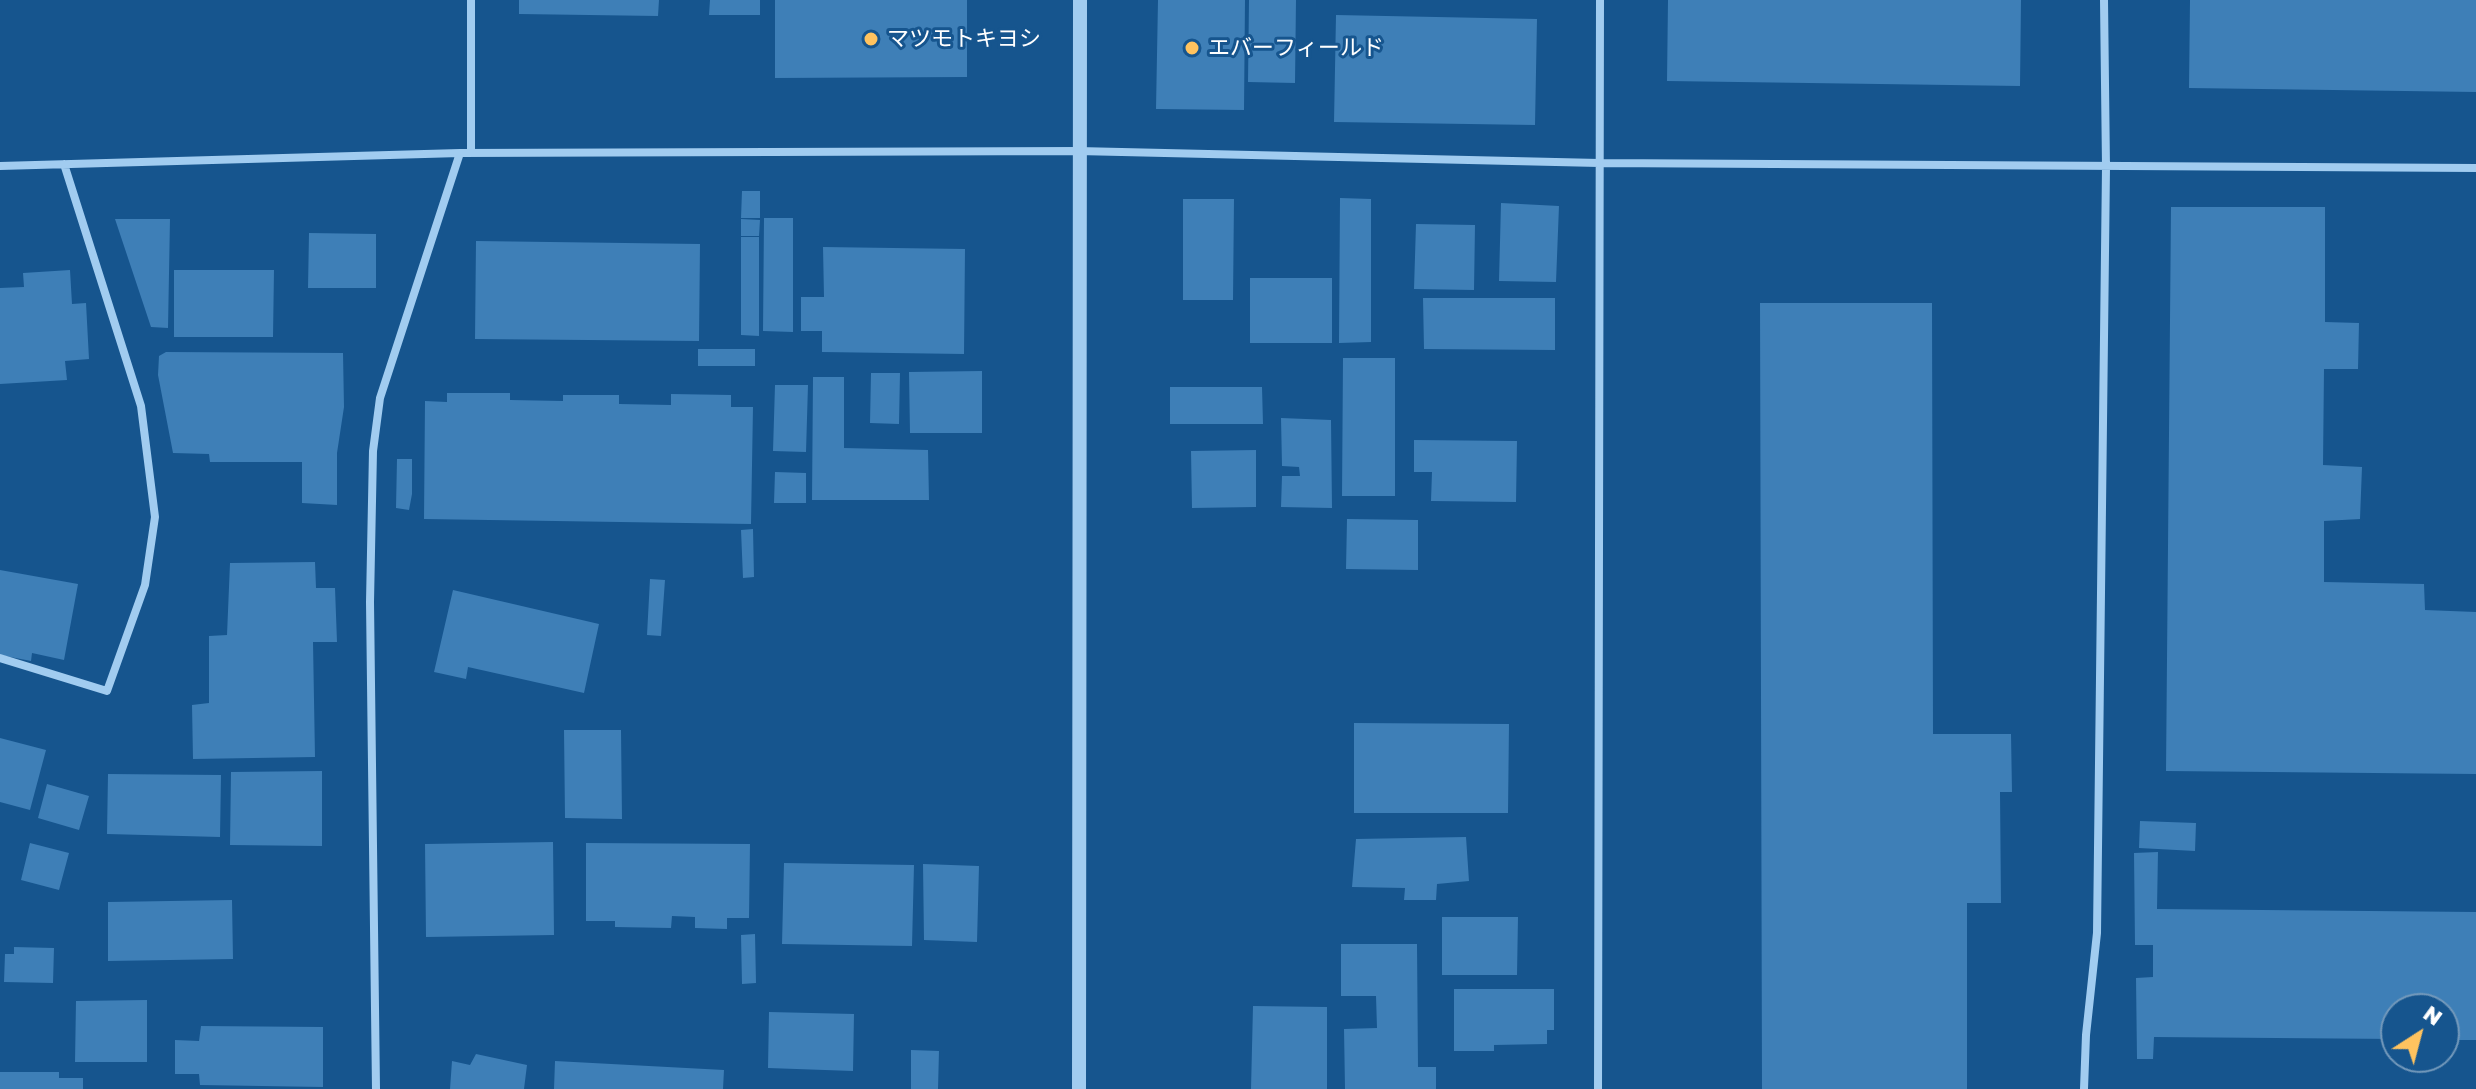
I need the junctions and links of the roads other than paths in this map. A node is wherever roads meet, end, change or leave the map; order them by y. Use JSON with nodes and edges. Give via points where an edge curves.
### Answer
{"nodes":[{"id":1,"x":471,"y":0,"type":"edge"},
{"id":2,"x":1080,"y":0,"type":"edge"},
{"id":3,"x":1600,"y":0,"type":"edge"},
{"id":4,"x":2104,"y":0,"type":"edge"},
{"id":5,"x":1078,"y":151,"type":"junction"},
{"id":6,"x":460,"y":153,"type":"junction"},
{"id":7,"x":471,"y":153,"type":"junction"},
{"id":8,"x":1599,"y":163,"type":"junction"},
{"id":9,"x":64,"y":164,"type":"junction"},
{"id":10,"x":0,"y":166,"type":"edge"},
{"id":11,"x":2106,"y":167,"type":"junction"},
{"id":12,"x":2476,"y":168,"type":"edge"},
{"id":13,"x":0,"y":658,"type":"edge"},
{"id":14,"x":376,"y":1089,"type":"edge"},
{"id":15,"x":1079,"y":1089,"type":"edge"},
{"id":16,"x":1598,"y":1089,"type":"edge"},
{"id":17,"x":2084,"y":1089,"type":"edge"}],
"edges":[{"from":1,"to":7,"type":"street"},
{"from":2,"to":5,"type":"street"},
{"from":3,"to":8,"type":"street"},
{"from":4,"to":11,"type":"street"},
{"from":5,"to":7,"type":"street"},
{"from":5,"to":8,"type":"street"},
{"from":5,"to":15,"type":"street"},
{"from":6,"to":7,"type":"street"},
{"from":6,"to":9,"type":"street"},
{"from":6,"to":14,"type":"street","via":[[380,398],[373,451]]},
{"from":8,"to":11,"type":"street"},
{"from":8,"to":16,"type":"street"},
{"from":9,"to":10,"type":"street"},
{"from":9,"to":13,"type":"street","via":[[141,406],[155,517],[145,585],[107,691]]},
{"from":11,"to":12,"type":"street"},
{"from":11,"to":17,"type":"street","via":[[2097,933]]}]}
